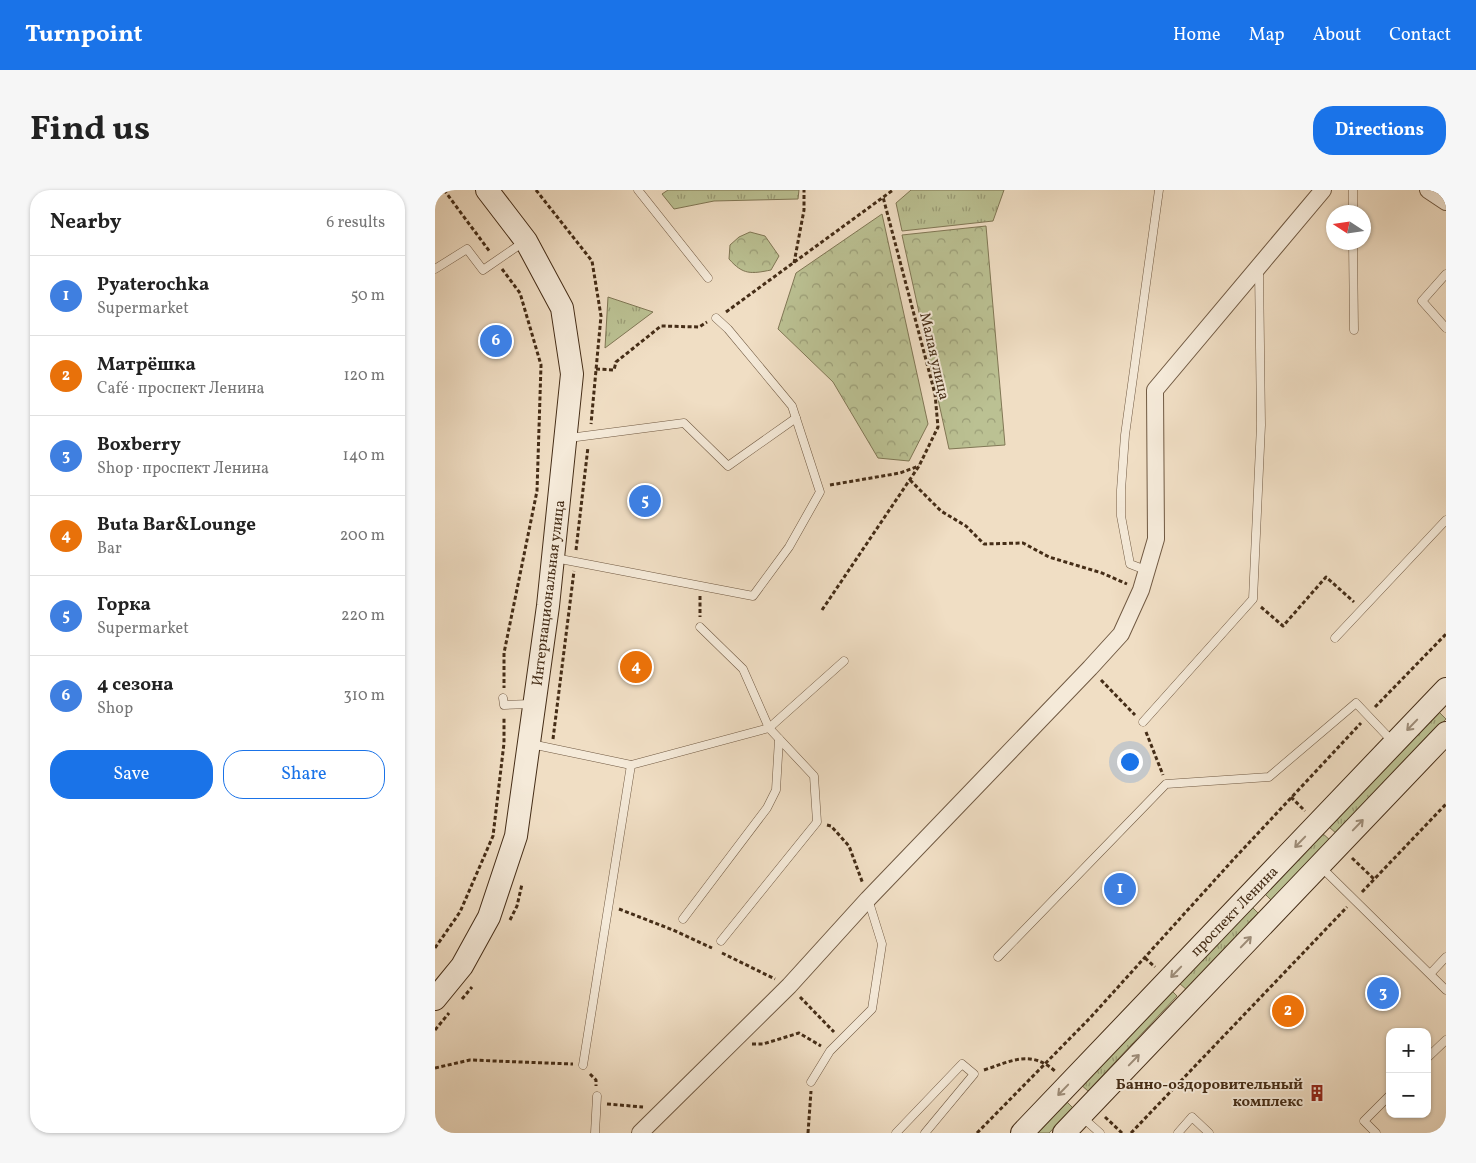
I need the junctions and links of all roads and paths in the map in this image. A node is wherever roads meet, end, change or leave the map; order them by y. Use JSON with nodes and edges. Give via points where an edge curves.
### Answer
{"nodes":[{"id":1,"x":444,"y":190,"type":"edge"},
{"id":2,"x":487,"y":190,"type":"edge"},
{"id":3,"x":638,"y":190,"type":"edge"},
{"id":4,"x":804,"y":190,"type":"edge"},
{"id":5,"x":893,"y":190,"type":"edge"},
{"id":6,"x":1159,"y":190,"type":"edge"},
{"id":7,"x":1323,"y":190,"type":"edge"},
{"id":8,"x":1353,"y":190,"type":"edge"},
{"id":9,"x":1428,"y":190,"type":"edge"},
{"id":10,"x":883,"y":197,"type":"junction"},
{"id":11,"x":1446,"y":202,"type":"edge"},
{"id":12,"x":1353,"y":205,"type":"edge"},
{"id":13,"x":526,"y":241,"type":"junction"},
{"id":14,"x":1353,"y":250,"type":"edge"},
{"id":15,"x":491,"y":253,"type":"dead end"},
{"id":16,"x":497,"y":261,"type":"dead end"},
{"id":17,"x":794,"y":262,"type":"junction"},
{"id":18,"x":1259,"y":266,"type":"junction"},
{"id":19,"x":435,"y":269,"type":"edge"},
{"id":20,"x":1446,"y":274,"type":"edge"},
{"id":21,"x":708,"y":278,"type":"dead end"},
{"id":22,"x":716,"y":318,"type":"junction"},
{"id":23,"x":1446,"y":328,"type":"edge"},
{"id":24,"x":1354,"y":330,"type":"dead end"},
{"id":25,"x":596,"y":369,"type":"dead end"},
{"id":26,"x":796,"y":418,"type":"junction"},
{"id":27,"x":565,"y":439,"type":"junction"},
{"id":28,"x":919,"y":466,"type":"junction"},
{"id":29,"x":910,"y":480,"type":"junction"},
{"id":30,"x":818,"y":487,"type":"junction"},
{"id":31,"x":1446,"y":520,"type":"edge"},
{"id":32,"x":553,"y":558,"type":"junction"},
{"id":33,"x":1148,"y":571,"type":"junction"},
{"id":34,"x":699,"y":585,"type":"junction"},
{"id":35,"x":1141,"y":590,"type":"junction"},
{"id":36,"x":1253,"y":600,"type":"junction"},
{"id":37,"x":1362,"y":609,"type":"junction"},
{"id":38,"x":822,"y":610,"type":"dead end"},
{"id":39,"x":700,"y":628,"type":"joint"},
{"id":40,"x":1446,"y":634,"type":"edge"},
{"id":41,"x":1335,"y":638,"type":"dead end"},
{"id":42,"x":844,"y":661,"type":"dead end"},
{"id":43,"x":1090,"y":668,"type":"junction"},
{"id":44,"x":1446,"y":689,"type":"edge"},
{"id":45,"x":503,"y":701,"type":"junction"},
{"id":46,"x":534,"y":704,"type":"junction"},
{"id":47,"x":1368,"y":715,"type":"junction"},
{"id":48,"x":1143,"y":722,"type":"junction"},
{"id":49,"x":769,"y":728,"type":"junction"},
{"id":50,"x":1446,"y":733,"type":"edge"},
{"id":51,"x":779,"y":739,"type":"junction"},
{"id":52,"x":529,"y":743,"type":"junction"},
{"id":53,"x":1394,"y":744,"type":"junction"},
{"id":54,"x":631,"y":766,"type":"junction"},
{"id":55,"x":1166,"y":784,"type":"junction"},
{"id":56,"x":1291,"y":797,"type":"junction"},
{"id":57,"x":1446,"y":804,"type":"edge"},
{"id":58,"x":1312,"y":818,"type":"dead end"},
{"id":59,"x":817,"y":822,"type":"junction"},
{"id":60,"x":1319,"y":866,"type":"junction"},
{"id":61,"x":868,"y":899,"type":"junction"},
{"id":62,"x":1355,"y":900,"type":"junction"},
{"id":63,"x":609,"y":905,"type":"junction"},
{"id":64,"x":683,"y":919,"type":"dead end"},
{"id":65,"x":721,"y":942,"type":"dead end"},
{"id":66,"x":435,"y":948,"type":"edge"},
{"id":67,"x":999,"y":956,"type":"dead end"},
{"id":68,"x":1446,"y":957,"type":"edge"},
{"id":69,"x":1431,"y":973,"type":"junction"},
{"id":70,"x":789,"y":986,"type":"junction"},
{"id":71,"x":1446,"y":990,"type":"edge"},
{"id":72,"x":435,"y":999,"type":"edge"},
{"id":73,"x":841,"y":1040,"type":"junction"},
{"id":74,"x":1446,"y":1040,"type":"edge"},
{"id":75,"x":729,"y":1044,"type":"junction"},
{"id":76,"x":830,"y":1052,"type":"junction"},
{"id":77,"x":1431,"y":1054,"type":"edge"},
{"id":78,"x":1046,"y":1063,"type":"junction"},
{"id":79,"x":583,"y":1065,"type":"junction"},
{"id":80,"x":435,"y":1068,"type":"edge"},
{"id":81,"x":974,"y":1074,"type":"junction"},
{"id":82,"x":1061,"y":1076,"type":"dead end"},
{"id":83,"x":811,"y":1082,"type":"joint"},
{"id":84,"x":597,"y":1100,"type":"junction"},
{"id":85,"x":1386,"y":1100,"type":"edge"},
{"id":86,"x":663,"y":1108,"type":"junction"},
{"id":87,"x":1080,"y":1116,"type":"junction"},
{"id":88,"x":595,"y":1133,"type":"edge"},
{"id":89,"x":640,"y":1133,"type":"edge"},
{"id":90,"x":809,"y":1133,"type":"edge"},
{"id":91,"x":896,"y":1133,"type":"edge"},
{"id":92,"x":925,"y":1133,"type":"edge"},
{"id":93,"x":977,"y":1133,"type":"edge"},
{"id":94,"x":1022,"y":1133,"type":"edge"},
{"id":95,"x":1064,"y":1133,"type":"edge"},
{"id":96,"x":1100,"y":1133,"type":"edge"},
{"id":97,"x":1131,"y":1133,"type":"edge"},
{"id":98,"x":1178,"y":1133,"type":"edge"},
{"id":99,"x":1209,"y":1133,"type":"edge"},
{"id":100,"x":1377,"y":1133,"type":"edge"}],
"edges":[{"from":1,"to":15,"type":"path"},
{"from":2,"to":13,"type":"main road","name":"Интернациональная улица"},
{"from":3,"to":21,"type":"lane"},
{"from":4,"to":17,"type":"path","via":[[805,210]]},
{"from":5,"to":10,"type":"path"},
{"from":6,"to":33,"type":"lane","via":[[1125,435],[1121,490],[1121,516],[1130,564]]},
{"from":7,"to":18,"type":"street"},
{"from":8,"to":12,"type":"lane"},
{"from":9,"to":11,"type":"street"},
{"from":10,"to":17,"type":"path"},
{"from":10,"to":28,"type":"path","name":"Малая улица","via":[[935,394],[938,426]]},
{"from":13,"to":19,"type":"lane","via":[[483,270],[467,249]]},
{"from":13,"to":27,"type":"main road","name":"Интернациональная улица","via":[[563,308],[572,374]]},
{"from":14,"to":24,"type":"lane"},
{"from":16,"to":45,"type":"path","via":[[520,292],[541,365],[537,491],[504,653]]},
{"from":17,"to":22,"type":"path"},
{"from":18,"to":33,"type":"street","via":[[1155,390],[1156,539]]},
{"from":18,"to":36,"type":"lane","via":[[1261,424]]},
{"from":20,"to":23,"type":"lane","via":[[1422,301]]},
{"from":22,"to":25,"type":"path","via":[[699,327],[661,326],[616,362],[614,370]]},
{"from":22,"to":26,"type":"lane","via":[[792,406]]},
{"from":26,"to":27,"type":"lane","via":[[729,466],[684,423]]},
{"from":26,"to":30,"type":"lane"},
{"from":27,"to":32,"type":"main road","name":"Интернациональная улица"},
{"from":28,"to":29,"type":"path","name":"Малая улица"},
{"from":28,"to":30,"type":"path","via":[[900,473]]},
{"from":29,"to":35,"type":"path","via":[[941,511],[966,526],[984,544],[1023,543],[1049,557],[1102,573]]},
{"from":29,"to":38,"type":"path","name":"Малая улица"},
{"from":30,"to":34,"type":"lane","via":[[820,492],[789,547],[753,596]]},
{"from":31,"to":37,"type":"lane"},
{"from":32,"to":34,"type":"lane"},
{"from":32,"to":46,"type":"main road","name":"Интернациональная улица"},
{"from":33,"to":35,"type":"street"},
{"from":34,"to":39,"type":"path"},
{"from":35,"to":43,"type":"street","via":[[1121,634]]},
{"from":36,"to":37,"type":"path","via":[[1283,626],[1326,577]]},
{"from":36,"to":48,"type":"lane"},
{"from":37,"to":41,"type":"lane"},
{"from":39,"to":49,"type":"lane","via":[[743,669]]},
{"from":40,"to":47,"type":"path"},
{"from":42,"to":49,"type":"lane"},
{"from":43,"to":48,"type":"path"},
{"from":43,"to":61,"type":"street"},
{"from":44,"to":53,"type":"main road","name":"проспект Ленина","one_way":true},
{"from":45,"to":46,"type":"lane"},
{"from":45,"to":66,"type":"path","via":[[505,743],[493,836],[460,912]]},
{"from":46,"to":52,"type":"main road","name":"Интернациональная улица"},
{"from":47,"to":53,"type":"lane"},
{"from":47,"to":55,"type":"lane","via":[[1356,703],[1269,777]]},
{"from":47,"to":56,"type":"path"},
{"from":48,"to":55,"type":"path"},
{"from":49,"to":51,"type":"lane"},
{"from":49,"to":54,"type":"lane"},
{"from":60,"to":50,"type":"main road","name":"проспект Ленина","one_way":true},
{"from":51,"to":59,"type":"lane","via":[[814,776]]},
{"from":51,"to":64,"type":"lane","via":[[776,790],[767,808]]},
{"from":52,"to":54,"type":"lane"},
{"from":52,"to":72,"type":"main road","name":"Интернациональная улица","via":[[516,836],[489,917],[462,966]]},
{"from":53,"to":94,"type":"main road","name":"проспект Ленина","one_way":true},
{"from":54,"to":63,"type":"lane"},
{"from":55,"to":67,"type":"lane"},
{"from":56,"to":58,"type":"path"},
{"from":56,"to":78,"type":"path","via":[[1091,1018]]},
{"from":57,"to":62,"type":"path"},
{"from":59,"to":61,"type":"path","via":[[831,826],[849,846]]},
{"from":59,"to":65,"type":"lane"},
{"from":60,"to":62,"type":"lane"},
{"from":87,"to":60,"type":"main road","name":"проспект Ленина","one_way":true},
{"from":61,"to":70,"type":"street"},
{"from":61,"to":73,"type":"lane","via":[[882,944],[872,1009]]},
{"from":62,"to":69,"type":"lane"},
{"from":62,"to":97,"type":"path"},
{"from":63,"to":70,"type":"path","via":[[673,930]]},
{"from":63,"to":79,"type":"lane"},
{"from":68,"to":69,"type":"lane"},
{"from":69,"to":71,"type":"lane"},
{"from":70,"to":73,"type":"path"},
{"from":70,"to":75,"type":"street"},
{"from":73,"to":76,"type":"lane"},
{"from":74,"to":77,"type":"lane"},
{"from":75,"to":76,"type":"path","via":[[763,1044],[799,1033]]},
{"from":75,"to":86,"type":"street"},
{"from":76,"to":83,"type":"lane"},
{"from":78,"to":81,"type":"path","via":[[1021,1058]]},
{"from":78,"to":82,"type":"path"},
{"from":78,"to":93,"type":"path"},
{"from":79,"to":80,"type":"path","via":[[470,1060]]},
{"from":79,"to":84,"type":"path","via":[[596,1080]]},
{"from":81,"to":91,"type":"lane","via":[[962,1064]]},
{"from":81,"to":92,"type":"lane"},
{"from":83,"to":90,"type":"path"},
{"from":84,"to":86,"type":"path"},
{"from":84,"to":88,"type":"lane"},
{"from":85,"to":100,"type":"lane","via":[[1364,1120]]},
{"from":86,"to":89,"type":"street"},
{"from":87,"to":95,"type":"main road","name":"проспект Ленина"},
{"from":87,"to":96,"type":"lane"},
{"from":98,"to":99,"type":"lane","via":[[1192,1117]]}]}
